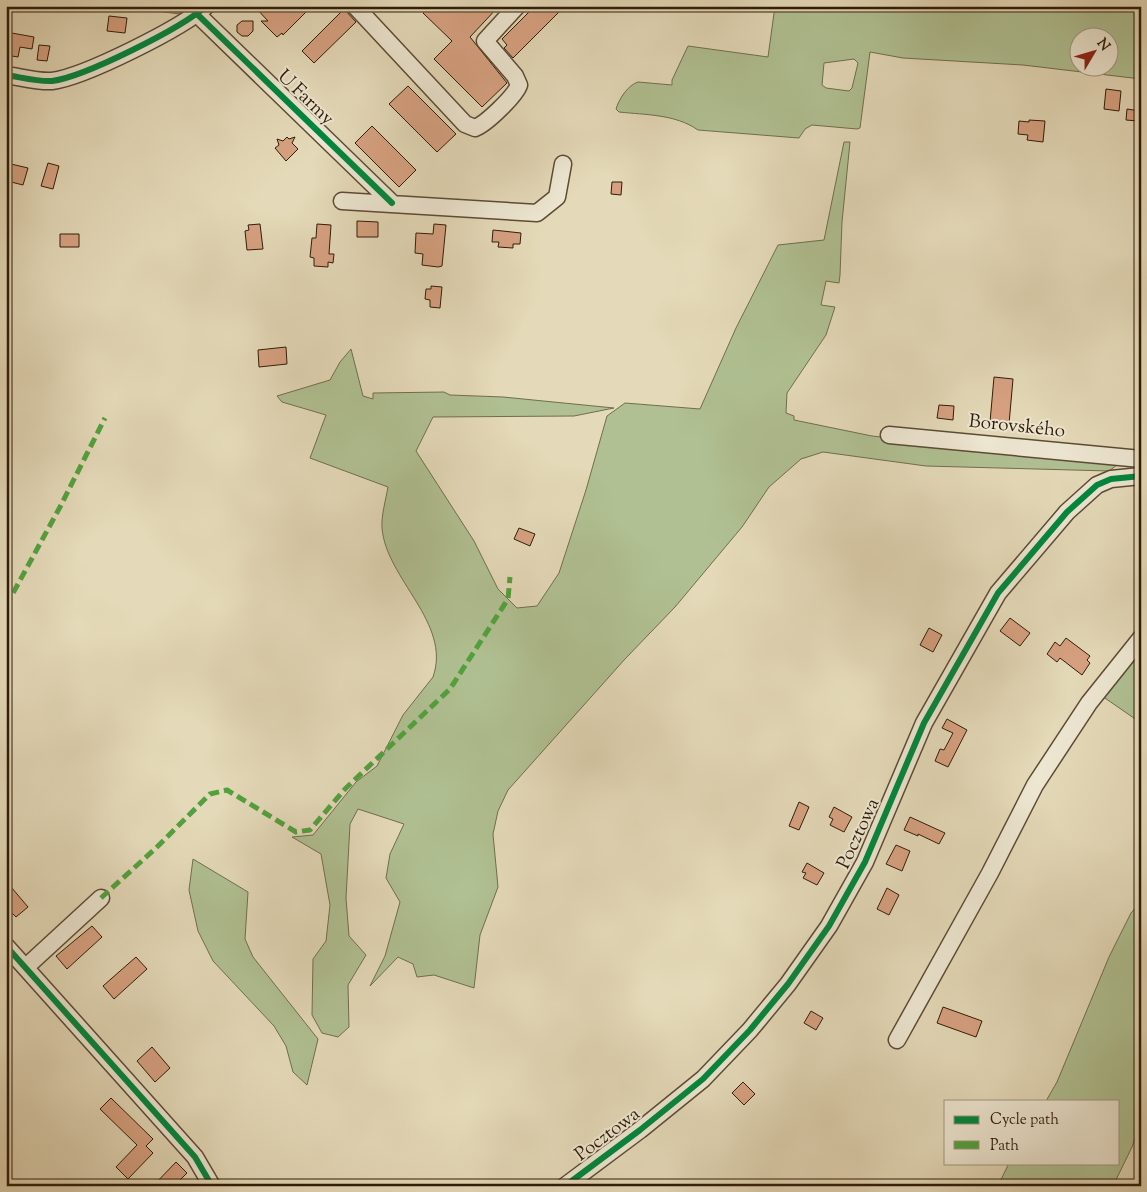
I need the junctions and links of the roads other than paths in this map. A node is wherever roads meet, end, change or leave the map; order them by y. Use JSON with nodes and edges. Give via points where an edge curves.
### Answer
{"nodes":[{"id":1,"x":355,"y":6,"type":"edge"},
{"id":2,"x":517,"y":6,"type":"edge"},
{"id":3,"x":202,"y":10,"type":"edge"},
{"id":4,"x":6,"y":75,"type":"edge"},
{"id":5,"x":562,"y":164,"type":"dead end"},
{"id":6,"x":342,"y":202,"type":"dead end"},
{"id":7,"x":392,"y":203,"type":"junction"},
{"id":8,"x":889,"y":435,"type":"dead end"},
{"id":9,"x":1141,"y":459,"type":"edge"},
{"id":10,"x":1141,"y":476,"type":"edge"},
{"id":11,"x":1141,"y":638,"type":"edge"},
{"id":12,"x":101,"y":898,"type":"dead end"},
{"id":13,"x":6,"y":946,"type":"edge"},
{"id":14,"x":26,"y":967,"type":"junction"},
{"id":15,"x":897,"y":1040,"type":"dead end"},
{"id":16,"x":212,"y":1186,"type":"edge"},
{"id":17,"x":565,"y":1186,"type":"edge"}],
"edges":[{"from":1,"to":2,"type":"street","via":[[465,124],[475,128],[519,86],[515,76],[485,40]]},
{"from":3,"to":4,"type":"street","name":"U Farmy","via":[[158,36],[73,76],[50,81]]},
{"from":3,"to":7,"type":"street","name":"U Farmy"},
{"from":5,"to":7,"type":"street","via":[[557,197],[537,213]]},
{"from":6,"to":7,"type":"street"},
{"from":8,"to":9,"type":"street","name":"Borovského"},
{"from":10,"to":17,"type":"street","name":"Pocztowa","via":[[1111,479],[1097,485],[1068,512],[998,592],[924,723],[865,862],[829,926],[788,984],[703,1079]]},
{"from":11,"to":15,"type":"street","via":[[1089,703],[1035,785]]},
{"from":12,"to":14,"type":"street"},
{"from":13,"to":14,"type":"street"},
{"from":14,"to":16,"type":"street","via":[[195,1157]]}]}
